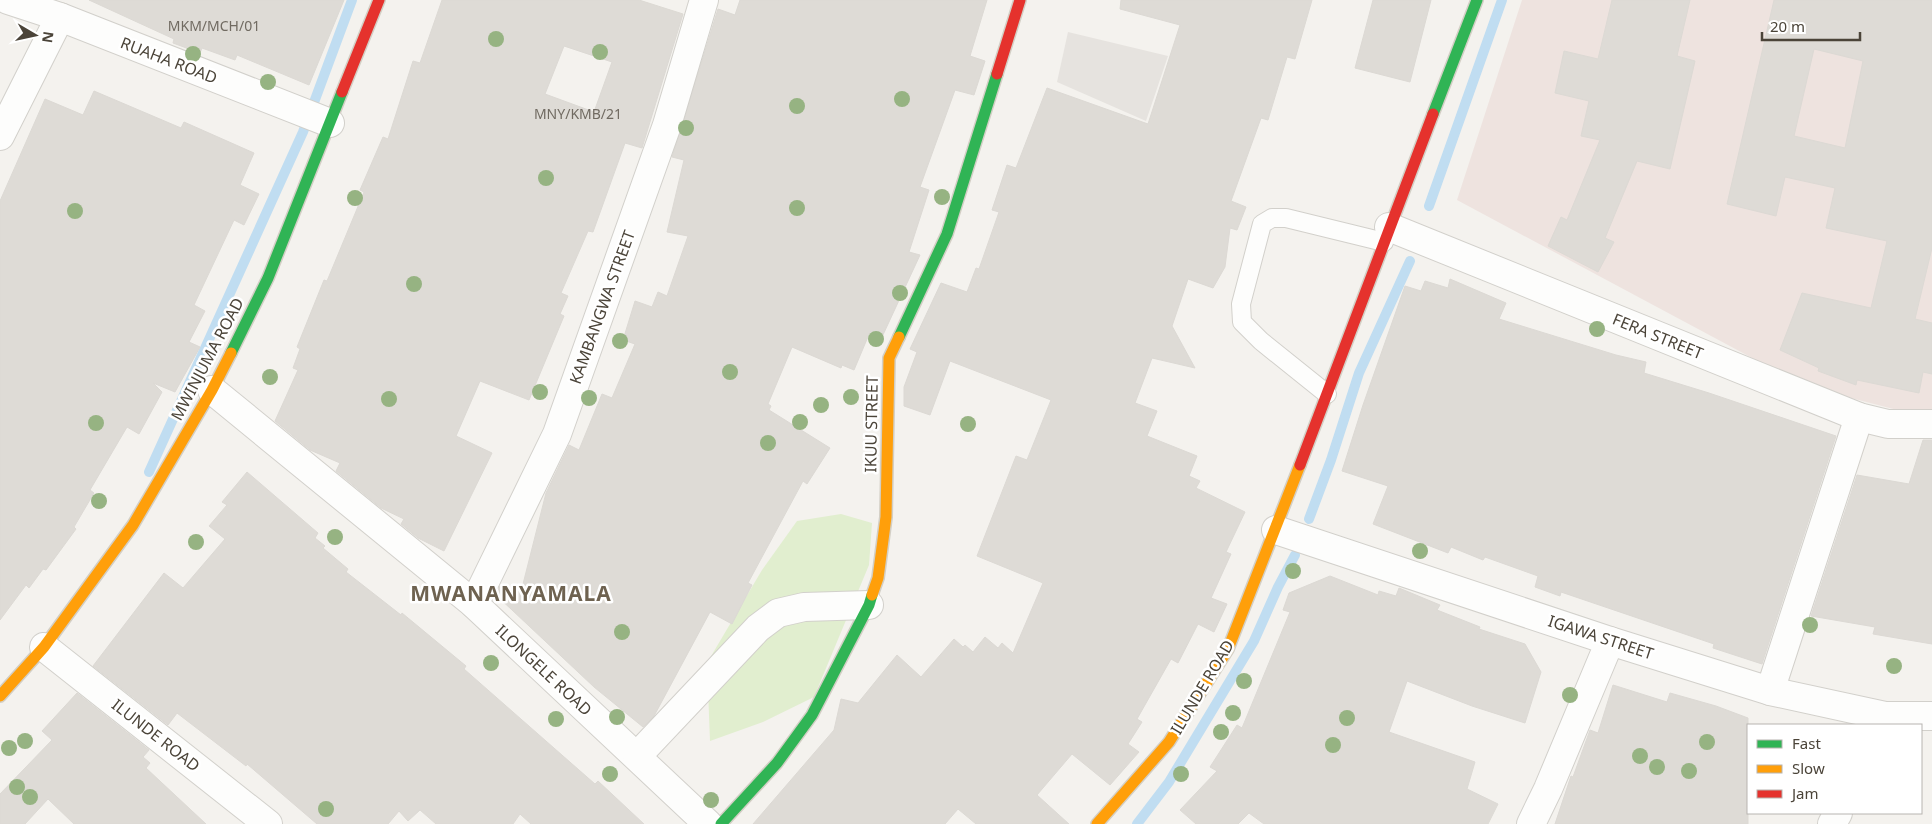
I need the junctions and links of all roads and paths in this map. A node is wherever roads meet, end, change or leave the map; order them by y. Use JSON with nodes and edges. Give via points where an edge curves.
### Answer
{"nodes":[{"id":1,"x":8,"y":0,"type":"edge"},
{"id":2,"x":379,"y":0,"type":"edge"},
{"id":3,"x":704,"y":0,"type":"edge"},
{"id":4,"x":1020,"y":0,"type":"edge"},
{"id":5,"x":1477,"y":0,"type":"edge"},
{"id":6,"x":60,"y":18,"type":"junction"},
{"id":7,"x":330,"y":123,"type":"junction"},
{"id":8,"x":0,"y":136,"type":"edge"},
{"id":9,"x":1387,"y":234,"type":"junction"},
{"id":10,"x":212,"y":390,"type":"junction"},
{"id":11,"x":1327,"y":394,"type":"junction"},
{"id":12,"x":1859,"y":417,"type":"junction"},
{"id":13,"x":1932,"y":424,"type":"edge"},
{"id":14,"x":1276,"y":530,"type":"junction"},
{"id":15,"x":474,"y":604,"type":"junction"},
{"id":16,"x":869,"y":605,"type":"junction"},
{"id":17,"x":1610,"y":641,"type":"junction"},
{"id":18,"x":44,"y":647,"type":"junction"},
{"id":19,"x":1770,"y":691,"type":"junction"},
{"id":20,"x":0,"y":696,"type":"edge"},
{"id":21,"x":1932,"y":716,"type":"edge"},
{"id":22,"x":1883,"y":721,"type":"edge"},
{"id":23,"x":637,"y":756,"type":"junction"},
{"id":24,"x":268,"y":824,"type":"edge"},
{"id":25,"x":708,"y":824,"type":"edge"},
{"id":26,"x":721,"y":824,"type":"edge"},
{"id":27,"x":1097,"y":824,"type":"edge"},
{"id":28,"x":1531,"y":824,"type":"edge"}],
"edges":[{"from":1,"to":6,"type":"street","name":"RUAHA ROAD"},
{"from":2,"to":7,"type":"street","name":"MWINJUMA ROAD"},
{"from":3,"to":15,"type":"street","name":"KAMBANGWA STREET","via":[[667,125],[557,434]]},
{"from":4,"to":16,"type":"street","name":"IKUU STREET","via":[[947,234],[889,358],[886,517],[878,578]]},
{"from":5,"to":9,"type":"street","name":"ILUNDE ROAD"},
{"from":6,"to":7,"type":"street","name":"RUAHA ROAD"},
{"from":6,"to":8,"type":"street"},
{"from":7,"to":10,"type":"street","name":"MWINJUMA ROAD","via":[[268,278]]},
{"from":9,"to":11,"type":"street","name":"ILUNDE ROAD"},
{"from":9,"to":11,"type":"lane","via":[[1286,218],[1272,218],[1262,224],[1241,304],[1242,322]]},
{"from":9,"to":12,"type":"street","name":"FERA STREET"},
{"from":10,"to":15,"type":"street","name":"ILONGELE ROAD"},
{"from":10,"to":18,"type":"street","name":"MWINJUMA ROAD","via":[[133,525]]},
{"from":11,"to":14,"type":"street","name":"ILUNDE ROAD"},
{"from":12,"to":13,"type":"street","name":"FERA STREET","via":[[1888,424]]},
{"from":12,"to":19,"type":"street"},
{"from":14,"to":17,"type":"street","name":"IGAWA STREET"},
{"from":14,"to":27,"type":"street","name":"ILUNDE ROAD","via":[[1228,649],[1169,742]]},
{"from":15,"to":23,"type":"street","name":"ILONGELE ROAD"},
{"from":16,"to":23,"type":"street","via":[[804,607],[778,613],[758,628]]},
{"from":16,"to":26,"type":"street","name":"IKUU STREET","via":[[812,715],[777,764]]},
{"from":17,"to":19,"type":"street","name":"IGAWA STREET"},
{"from":17,"to":28,"type":"street"},
{"from":18,"to":20,"type":"street","name":"MWINJUMA ROAD"},
{"from":18,"to":24,"type":"street","name":"ILUNDE ROAD"},
{"from":19,"to":22,"type":"street","name":"IGAWA STREET"},
{"from":21,"to":22,"type":"street","name":"IGAWA STREET"},
{"from":23,"to":25,"type":"street","name":"ILONGELE ROAD"}]}
